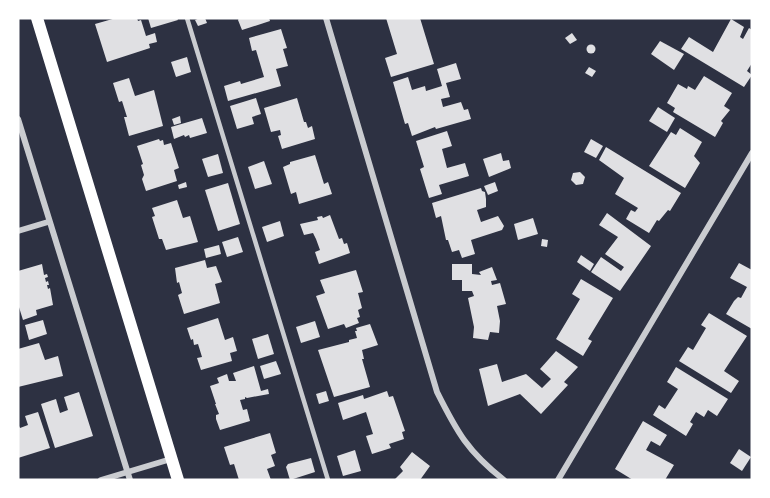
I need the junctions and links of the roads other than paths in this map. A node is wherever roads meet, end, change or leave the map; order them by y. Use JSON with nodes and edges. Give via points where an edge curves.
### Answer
{"nodes":[{"id":1,"x":37,"y":18,"type":"edge"},
{"id":2,"x":187,"y":18,"type":"edge"},
{"id":3,"x":327,"y":18,"type":"edge"},
{"id":4,"x":18,"y":120,"type":"edge"},
{"id":5,"x":752,"y":153,"type":"edge"},
{"id":6,"x":48,"y":222,"type":"junction"},
{"id":7,"x":18,"y":231,"type":"edge"},
{"id":8,"x":171,"y":459,"type":"junction"},
{"id":9,"x":127,"y":472,"type":"junction"},
{"id":10,"x":101,"y":480,"type":"edge"},
{"id":11,"x":130,"y":480,"type":"edge"},
{"id":12,"x":178,"y":480,"type":"edge"},
{"id":13,"x":328,"y":480,"type":"edge"},
{"id":14,"x":504,"y":480,"type":"edge"},
{"id":15,"x":558,"y":480,"type":"edge"}],
"edges":[{"from":1,"to":8,"type":"main road"},
{"from":2,"to":13,"type":"lane"},
{"from":3,"to":14,"type":"street","via":[[437,392],[469,449]]},
{"from":4,"to":6,"type":"street"},
{"from":5,"to":15,"type":"street"},
{"from":6,"to":7,"type":"street"},
{"from":6,"to":9,"type":"street"},
{"from":8,"to":9,"type":"street"},
{"from":8,"to":12,"type":"main road"},
{"from":9,"to":10,"type":"street"},
{"from":9,"to":11,"type":"street"}]}
